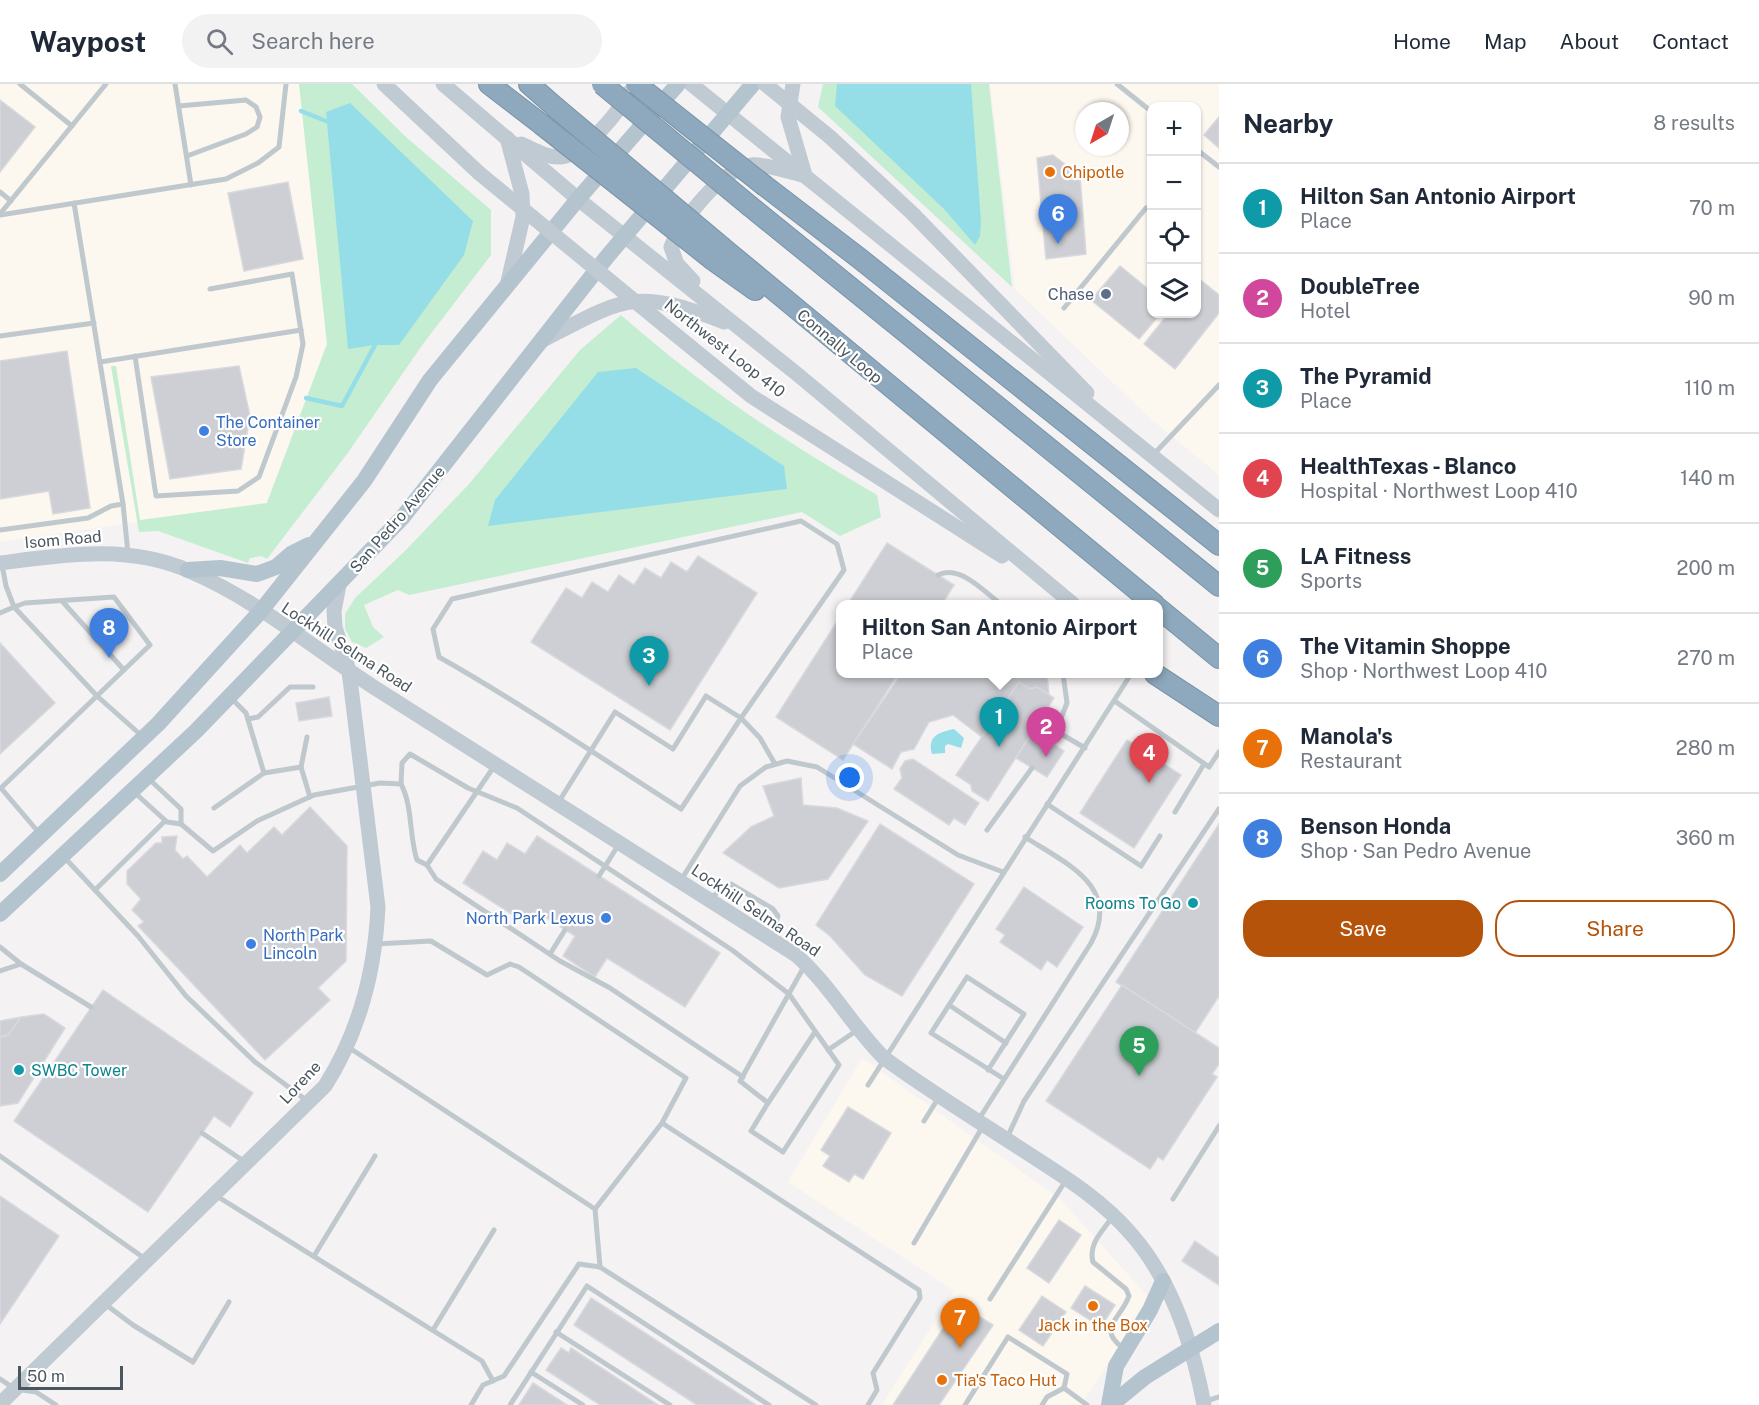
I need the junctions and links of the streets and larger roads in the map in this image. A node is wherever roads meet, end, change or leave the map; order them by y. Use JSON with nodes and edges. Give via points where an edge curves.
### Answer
{"nodes":[{"id":1,"x":384,"y":84,"type":"edge"},
{"id":2,"x":443,"y":84,"type":"edge"},
{"id":3,"x":489,"y":84,"type":"edge"},
{"id":4,"x":529,"y":84,"type":"edge"},
{"id":5,"x":602,"y":84,"type":"edge"},
{"id":6,"x":632,"y":84,"type":"edge"},
{"id":7,"x":636,"y":84,"type":"edge"},
{"id":8,"x":678,"y":84,"type":"edge"},
{"id":9,"x":691,"y":84,"type":"edge"},
{"id":10,"x":740,"y":84,"type":"edge"},
{"id":11,"x":753,"y":84,"type":"edge"},
{"id":12,"x":765,"y":84,"type":"edge"},
{"id":13,"x":794,"y":84,"type":"edge"},
{"id":14,"x":727,"y":114,"type":"junction"},
{"id":15,"x":507,"y":138,"type":"junction"},
{"id":16,"x":805,"y":176,"type":"junction"},
{"id":17,"x":578,"y":199,"type":"junction"},
{"id":18,"x":624,"y":236,"type":"junction"},
{"id":19,"x":718,"y":254,"type":"junction"},
{"id":20,"x":507,"y":286,"type":"junction"},
{"id":21,"x":738,"y":328,"type":"junction"},
{"id":22,"x":543,"y":340,"type":"junction"},
{"id":23,"x":1133,"y":440,"type":"junction"},
{"id":24,"x":1219,"y":510,"type":"edge"},
{"id":25,"x":316,"y":542,"type":"junction"},
{"id":26,"x":1219,"y":545,"type":"edge"},
{"id":27,"x":1,"y":563,"type":"edge"},
{"id":28,"x":188,"y":570,"type":"junction"},
{"id":29,"x":339,"y":585,"type":"junction"},
{"id":30,"x":1219,"y":586,"type":"edge"},
{"id":31,"x":1066,"y":600,"type":"edge"},
{"id":32,"x":1067,"y":600,"type":"edge"},
{"id":33,"x":1149,"y":600,"type":"edge"},
{"id":34,"x":260,"y":612,"type":"junction"},
{"id":35,"x":1163,"y":612,"type":"edge"},
{"id":36,"x":293,"y":634,"type":"junction"},
{"id":37,"x":1219,"y":658,"type":"edge"},
{"id":38,"x":349,"y":671,"type":"junction"},
{"id":39,"x":1160,"y":678,"type":"edge"},
{"id":40,"x":1161,"y":678,"type":"edge"},
{"id":41,"x":1219,"y":716,"type":"edge"},
{"id":42,"x":1219,"y":724,"type":"edge"},
{"id":43,"x":0,"y":874,"type":"edge"},
{"id":44,"x":0,"y":915,"type":"edge"},
{"id":45,"x":1163,"y":1281,"type":"junction"},
{"id":46,"x":1219,"y":1331,"type":"edge"},
{"id":47,"x":1189,"y":1348,"type":"junction"},
{"id":48,"x":1203,"y":1403,"type":"edge"},
{"id":49,"x":0,"y":1404,"type":"edge"},
{"id":50,"x":1110,"y":1405,"type":"edge"}],
"edges":[{"from":1,"to":31,"type":"main road","name":"Northwest Loop 410","bridge":true,"via":[[479,172],[751,396],[978,539]]},
{"from":2,"to":15,"type":"main road","name":"Northwest Loop 410"},
{"from":3,"to":19,"type":"highway","bridge":true},
{"from":4,"to":19,"type":"highway","bridge":true},
{"from":5,"to":30,"type":"highway","bridge":true},
{"from":6,"to":15,"type":"main road","via":[[626,98],[590,142],[563,157],[551,157]]},
{"from":7,"to":26,"type":"highway","bridge":true},
{"from":8,"to":17,"type":"main road"},
{"from":9,"to":14,"type":"main road"},
{"from":10,"to":14,"type":"main road"},
{"from":11,"to":14,"type":"main road","name":"San Pedro Avenue"},
{"from":12,"to":23,"type":"main road","bridge":true,"via":[[830,137],[912,213]]},
{"from":13,"to":16,"type":"main road","via":[[788,117]]},
{"from":14,"to":16,"type":"main road"},
{"from":14,"to":18,"type":"main road","name":"San Pedro Avenue"},
{"from":15,"to":17,"type":"main road","name":"Northwest Loop 410"},
{"from":15,"to":20,"type":"main road","via":[[522,194],[523,217]]},
{"from":16,"to":21,"type":"main road","via":[[753,164],[728,174],[679,226],[670,247],[676,264]]},
{"from":16,"to":23,"type":"main road"},
{"from":17,"to":18,"type":"main road","name":"Northwest Loop 410"},
{"from":17,"to":20,"type":"main road"},
{"from":18,"to":21,"type":"main road","name":"Northwest Loop 410"},
{"from":18,"to":22,"type":"main road","name":"San Pedro Avenue"},
{"from":19,"to":33,"type":"highway"},
{"from":20,"to":25,"type":"main road","via":[[430,380],[364,481]]},
{"from":21,"to":22,"type":"main road","via":[[680,304],[625,301]]},
{"from":21,"to":32,"type":"main road","name":"Northwest Loop 410"},
{"from":22,"to":29,"type":"main road","name":"San Pedro Avenue","via":[[402,518]]},
{"from":23,"to":24,"type":"main road"},
{"from":25,"to":28,"type":"main road","via":[[257,574],[220,568]]},
{"from":25,"to":34,"type":"main road"},
{"from":27,"to":28,"type":"main road","name":"Isom Road","via":[[88,552],[128,554]]},
{"from":28,"to":34,"type":"main road","name":"Isom Road"},
{"from":29,"to":36,"type":"main road","name":"San Pedro Avenue"},
{"from":29,"to":38,"type":"main road","name":"Lorene","via":[[335,627]]},
{"from":34,"to":36,"type":"main road","name":"Lockhill Selma Road"},
{"from":34,"to":43,"type":"main road","via":[[144,738]]},
{"from":35,"to":37,"type":"highway"},
{"from":36,"to":38,"type":"main road","name":"Lockhill Selma Road"},
{"from":36,"to":44,"type":"main road","name":"San Pedro Avenue"},
{"from":38,"to":45,"type":"main road","name":"Lockhill Selma Road","via":[[805,963],[884,1058],[1067,1179],[1114,1216],[1133,1235]]},
{"from":38,"to":49,"type":"main road","name":"Lorene","via":[[376,873],[376,944],[363,1004],[348,1047],[325,1086]]},
{"from":39,"to":42,"type":"main road"},
{"from":40,"to":41,"type":"highway"},
{"from":45,"to":47,"type":"main road","name":"Lockhill Selma Road"},
{"from":45,"to":50,"type":"main road","via":[[1116,1366]]},
{"from":46,"to":47,"type":"main road"},
{"from":47,"to":48,"type":"main road","name":"Lockhill Selma Road"},
{"from":47,"to":50,"type":"main road"}]}
